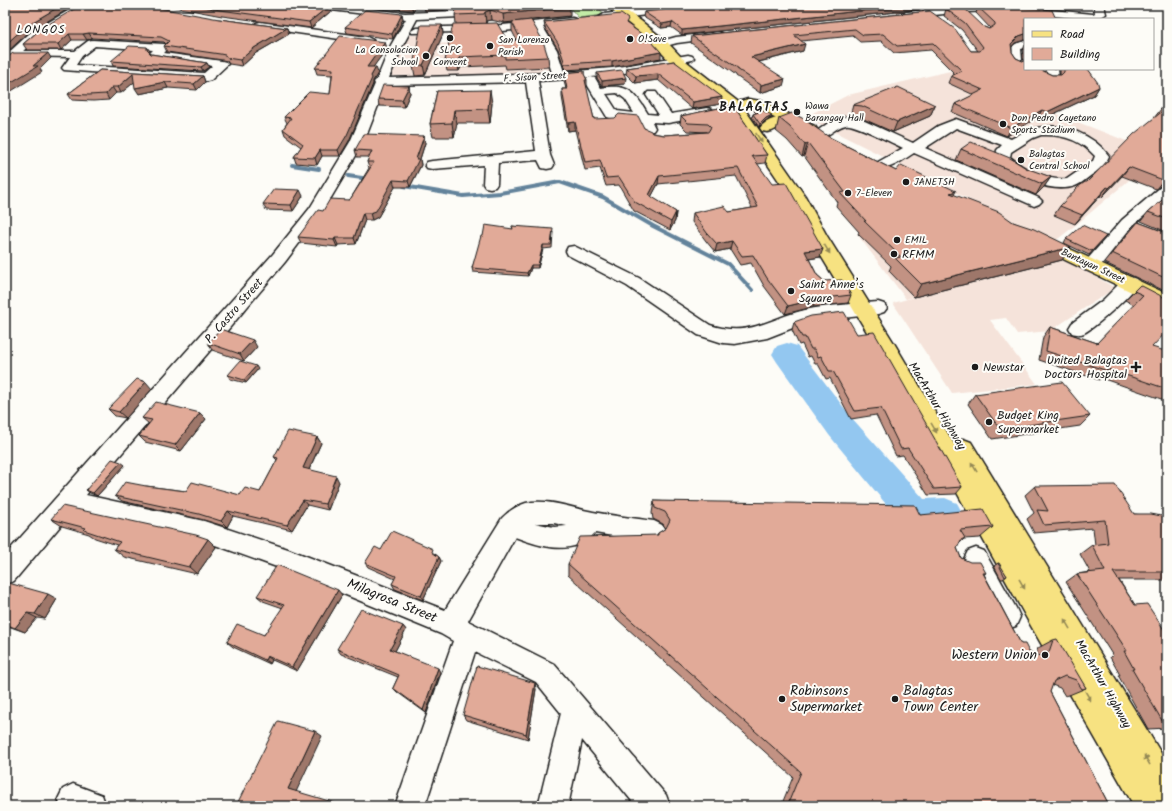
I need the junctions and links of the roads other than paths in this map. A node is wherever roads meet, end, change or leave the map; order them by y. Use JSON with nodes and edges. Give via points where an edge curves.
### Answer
{"nodes":[{"id":1,"x":86,"y":5,"type":"edge"},
{"id":2,"x":315,"y":5,"type":"edge"},
{"id":3,"x":611,"y":5,"type":"edge"},
{"id":4,"x":707,"y":5,"type":"edge"},
{"id":5,"x":1099,"y":5,"type":"edge"},
{"id":6,"x":959,"y":7,"type":"edge"},
{"id":7,"x":1020,"y":7,"type":"edge"},
{"id":8,"x":569,"y":10,"type":"edge"},
{"id":9,"x":492,"y":12,"type":"edge"},
{"id":10,"x":930,"y":12,"type":"junction"},
{"id":11,"x":624,"y":15,"type":"junction"},
{"id":12,"x":413,"y":16,"type":"junction"},
{"id":13,"x":892,"y":16,"type":"edge"},
{"id":14,"x":1030,"y":18,"type":"edge"},
{"id":15,"x":584,"y":19,"type":"junction"},
{"id":16,"x":974,"y":20,"type":"edge"},
{"id":17,"x":941,"y":21,"type":"edge"},
{"id":18,"x":441,"y":22,"type":"dead end"},
{"id":19,"x":252,"y":24,"type":"edge"},
{"id":20,"x":30,"y":25,"type":"edge"},
{"id":21,"x":50,"y":25,"type":"junction"},
{"id":22,"x":536,"y":25,"type":"junction"},
{"id":23,"x":503,"y":28,"type":"junction"},
{"id":24,"x":403,"y":31,"type":"junction"},
{"id":25,"x":730,"y":33,"type":"edge"},
{"id":26,"x":510,"y":40,"type":"edge"},
{"id":27,"x":389,"y":44,"type":"junction"},
{"id":28,"x":1024,"y":44,"type":"edge"},
{"id":29,"x":13,"y":54,"type":"junction"},
{"id":30,"x":78,"y":54,"type":"junction"},
{"id":31,"x":675,"y":54,"type":"junction"},
{"id":32,"x":5,"y":62,"type":"edge"},
{"id":33,"x":1024,"y":66,"type":"edge"},
{"id":34,"x":100,"y":70,"type":"junction"},
{"id":35,"x":1033,"y":70,"type":"edge"},
{"id":36,"x":1052,"y":70,"type":"edge"},
{"id":37,"x":560,"y":76,"type":"junction"},
{"id":38,"x":532,"y":78,"type":"junction"},
{"id":39,"x":88,"y":80,"type":"edge"},
{"id":40,"x":380,"y":82,"type":"junction"},
{"id":41,"x":652,"y":94,"type":"dead end"},
{"id":42,"x":742,"y":105,"type":"junction"},
{"id":43,"x":644,"y":118,"type":"junction"},
{"id":44,"x":668,"y":119,"type":"junction"},
{"id":45,"x":790,"y":119,"type":"junction"},
{"id":46,"x":767,"y":128,"type":"junction"},
{"id":47,"x":656,"y":136,"type":"edge"},
{"id":48,"x":827,"y":137,"type":"joint"},
{"id":49,"x":1011,"y":144,"type":"junction"},
{"id":50,"x":914,"y":148,"type":"junction"},
{"id":51,"x":491,"y":160,"type":"junction"},
{"id":52,"x":432,"y":165,"type":"dead end"},
{"id":53,"x":884,"y":166,"type":"edge"},
{"id":54,"x":490,"y":184,"type":"dead end"},
{"id":55,"x":1167,"y":189,"type":"edge"},
{"id":56,"x":1034,"y":201,"type":"dead end"},
{"id":57,"x":1027,"y":235,"type":"edge"},
{"id":58,"x":574,"y":250,"type":"dead end"},
{"id":59,"x":1091,"y":266,"type":"junction"},
{"id":60,"x":1130,"y":283,"type":"junction"},
{"id":61,"x":1167,"y":302,"type":"edge"},
{"id":62,"x":871,"y":309,"type":"junction"},
{"id":63,"x":1078,"y":328,"type":"dead end"},
{"id":64,"x":67,"y":501,"type":"junction"},
{"id":65,"x":654,"y":532,"type":"dead end"},
{"id":66,"x":1012,"y":548,"type":"junction"},
{"id":67,"x":5,"y":573,"type":"edge"},
{"id":68,"x":459,"y":630,"type":"junction"},
{"id":69,"x":1016,"y":636,"type":"edge"},
{"id":70,"x":575,"y":710,"type":"junction"},
{"id":71,"x":1167,"y":794,"type":"edge"},
{"id":72,"x":558,"y":803,"type":"edge"},
{"id":73,"x":410,"y":806,"type":"edge"},
{"id":74,"x":655,"y":806,"type":"edge"},
{"id":75,"x":1152,"y":806,"type":"edge"}],
"edges":[{"from":1,"to":21,"type":"street"},
{"from":2,"to":12,"type":"street"},
{"from":3,"to":11,"type":"main road","name":"MacArthur Highway"},
{"from":4,"to":11,"type":"street"},
{"from":5,"to":7,"type":"street","via":[[1101,14],[1094,17]]},
{"from":6,"to":7,"type":"street"},
{"from":6,"to":10,"type":"street"},
{"from":6,"to":16,"type":"street"},
{"from":7,"to":14,"type":"street"},
{"from":8,"to":15,"type":"street"},
{"from":9,"to":12,"type":"street"},
{"from":10,"to":13,"type":"street"},
{"from":10,"to":17,"type":"street"},
{"from":11,"to":15,"type":"street"},
{"from":11,"to":31,"type":"main road","name":"MacArthur Highway"},
{"from":12,"to":24,"type":"street","name":"P. Castro Street"},
{"from":15,"to":22,"type":"street"},
{"from":18,"to":23,"type":"street","via":[[478,22]]},
{"from":19,"to":27,"type":"street"},
{"from":20,"to":21,"type":"street"},
{"from":21,"to":29,"type":"street","via":[[27,40]]},
{"from":22,"to":23,"type":"street"},
{"from":22,"to":37,"type":"street","via":[[551,50]]},
{"from":23,"to":24,"type":"street"},
{"from":23,"to":26,"type":"street"},
{"from":24,"to":27,"type":"street","name":"P. Castro Street"},
{"from":25,"to":31,"type":"street","name":"F. Sison Street","via":[[676,40]]},
{"from":27,"to":40,"type":"street","name":"P. Castro Street"},
{"from":28,"to":33,"type":"street","via":[[1016,47],[1015,56],[1017,62]]},
{"from":29,"to":30,"type":"street"},
{"from":29,"to":32,"type":"street"},
{"from":30,"to":34,"type":"street","via":[[68,68]]},
{"from":30,"to":34,"type":"street","via":[[92,43],[164,47],[156,53],[157,55],[222,64],[207,77]]},
{"from":31,"to":37,"type":"street","name":"F. Sison Street","via":[[631,69]]},
{"from":31,"to":42,"type":"main road","name":"MacArthur Highway"},
{"from":34,"to":39,"type":"street"},
{"from":35,"to":36,"type":"street","via":[[1053,78]]},
{"from":37,"to":38,"type":"street","name":"F. Sison Street"},
{"from":38,"to":40,"type":"street","name":"F. Sison Street"},
{"from":38,"to":51,"type":"street","via":[[545,160]]},
{"from":40,"to":64,"type":"street","name":"P. Castro Street","via":[[356,142],[317,210],[220,327]]},
{"from":41,"to":44,"type":"street"},
{"from":42,"to":44,"type":"street"},
{"from":42,"to":45,"type":"main road","via":[[756,104]]},
{"from":42,"to":46,"type":"main road","name":"MacArthur Highway"},
{"from":42,"to":62,"type":"main road","name":"MacArthur Highway","one_way":true,"via":[[818,236]]},
{"from":43,"to":43,"type":"street","via":[[626,92],[594,86],[612,114]]},
{"from":43,"to":44,"type":"street"},
{"from":43,"to":47,"type":"street","via":[[649,132]]},
{"from":45,"to":46,"type":"main road"},
{"from":45,"to":48,"type":"main road"},
{"from":46,"to":62,"type":"main road","name":"MacArthur Highway","via":[[811,195]]},
{"from":48,"to":50,"type":"street","via":[[839,122],[848,120]]},
{"from":49,"to":49,"type":"street","via":[[1002,155],[1016,170],[1051,183],[1071,183],[1099,163],[1102,156],[1084,140],[1054,131],[1028,134]]},
{"from":49,"to":50,"type":"street","via":[[956,123]]},
{"from":50,"to":53,"type":"street"},
{"from":50,"to":56,"type":"street"},
{"from":51,"to":52,"type":"street"},
{"from":51,"to":54,"type":"street"},
{"from":55,"to":59,"type":"street"},
{"from":57,"to":59,"type":"main road","name":"Bantayan Street"},
{"from":58,"to":62,"type":"street","via":[[633,282],[704,330],[723,336],[735,337],[774,329],[806,316]]},
{"from":59,"to":60,"type":"main road","name":"Bantayan Street"},
{"from":60,"to":61,"type":"main road","name":"Bantayan Street"},
{"from":60,"to":63,"type":"street","via":[[1109,304]]},
{"from":62,"to":66,"type":"main road","name":"MacArthur Highway"},
{"from":64,"to":67,"type":"street","name":"P. Castro Street"},
{"from":64,"to":68,"type":"street","name":"Milagrosa Street","via":[[204,531],[288,560]]},
{"from":65,"to":68,"type":"street","via":[[591,522],[579,533],[557,539],[510,526],[463,606]]},
{"from":66,"to":69,"type":"street","via":[[968,559]]},
{"from":71,"to":66,"type":"main road","name":"MacArthur Highway","one_way":true},
{"from":66,"to":75,"type":"main road","name":"MacArthur Highway","one_way":true},
{"from":68,"to":70,"type":"street","name":"Milagrosa Street","via":[[545,673]]},
{"from":68,"to":73,"type":"street"},
{"from":70,"to":72,"type":"street"},
{"from":70,"to":74,"type":"street","name":"Milagrosa Street"}]}
